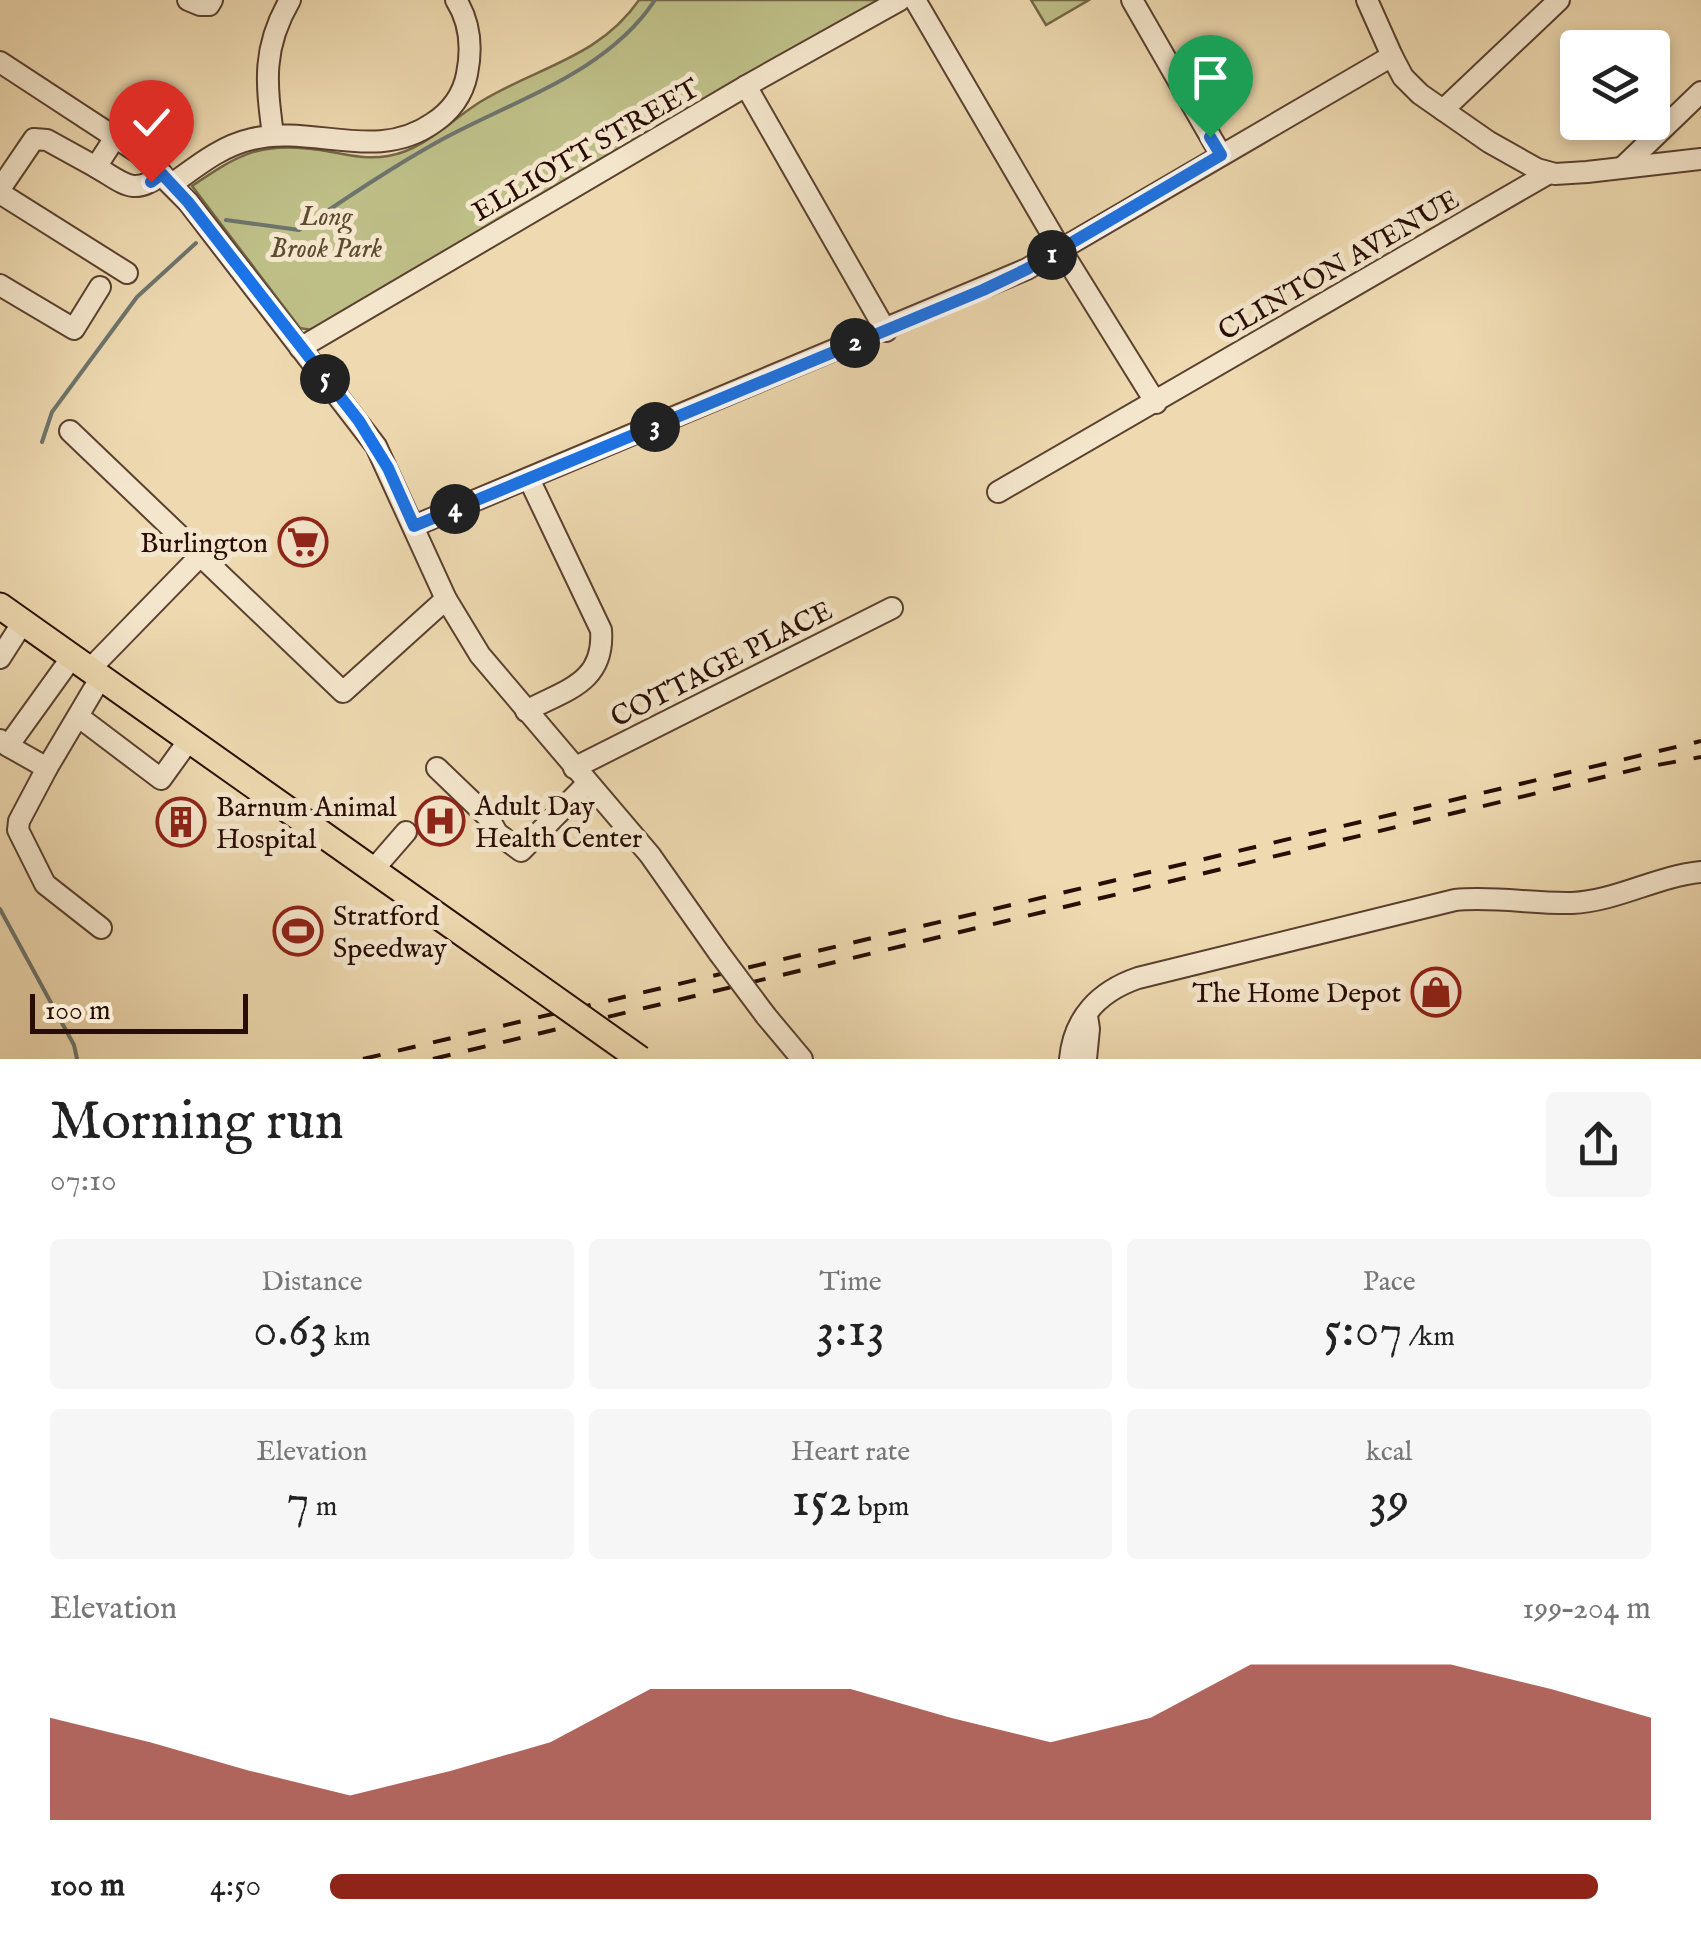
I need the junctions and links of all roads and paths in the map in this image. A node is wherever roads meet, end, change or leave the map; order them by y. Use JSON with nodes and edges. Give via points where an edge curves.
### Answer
{"nodes":[{"id":1,"x":188,"y":0,"type":"edge"},
{"id":2,"x":212,"y":0,"type":"edge"},
{"id":3,"x":290,"y":0,"type":"edge"},
{"id":4,"x":456,"y":0,"type":"edge"},
{"id":5,"x":900,"y":0,"type":"edge"},
{"id":6,"x":915,"y":0,"type":"edge"},
{"id":7,"x":1132,"y":0,"type":"edge"},
{"id":8,"x":1367,"y":0,"type":"edge"},
{"id":9,"x":1560,"y":0,"type":"edge"},
{"id":10,"x":1392,"y":56,"type":"junction"},
{"id":11,"x":0,"y":62,"type":"edge"},
{"id":12,"x":746,"y":86,"type":"junction"},
{"id":13,"x":1701,"y":92,"type":"edge"},
{"id":14,"x":1443,"y":110,"type":"junction"},
{"id":15,"x":273,"y":135,"type":"junction"},
{"id":16,"x":116,"y":136,"type":"junction"},
{"id":17,"x":1221,"y":155,"type":"junction"},
{"id":18,"x":1701,"y":159,"type":"edge"},
{"id":19,"x":96,"y":167,"type":"junction"},
{"id":20,"x":1623,"y":167,"type":"junction"},
{"id":21,"x":1549,"y":173,"type":"junction"},
{"id":22,"x":167,"y":179,"type":"junction"},
{"id":23,"x":1061,"y":250,"type":"junction"},
{"id":24,"x":127,"y":273,"type":"dead end"},
{"id":25,"x":0,"y":285,"type":"edge"},
{"id":26,"x":100,"y":287,"type":"dead end"},
{"id":27,"x":886,"y":331,"type":"junction"},
{"id":28,"x":300,"y":348,"type":"junction"},
{"id":29,"x":1156,"y":404,"type":"junction"},
{"id":30,"x":70,"y":431,"type":"dead end"},
{"id":31,"x":529,"y":479,"type":"junction"},
{"id":32,"x":998,"y":492,"type":"dead end"},
{"id":33,"x":414,"y":526,"type":"junction"},
{"id":34,"x":201,"y":555,"type":"junction"},
{"id":35,"x":446,"y":599,"type":"junction"},
{"id":36,"x":0,"y":606,"type":"edge"},
{"id":37,"x":892,"y":608,"type":"dead end"},
{"id":38,"x":23,"y":622,"type":"junction"},
{"id":39,"x":0,"y":658,"type":"edge"},
{"id":40,"x":88,"y":668,"type":"junction"},
{"id":41,"x":62,"y":693,"type":"dead end"},
{"id":42,"x":526,"y":711,"type":"junction"},
{"id":43,"x":81,"y":712,"type":"junction"},
{"id":44,"x":189,"y":740,"type":"junction"},
{"id":45,"x":4,"y":743,"type":"edge"},
{"id":46,"x":47,"y":768,"type":"junction"},
{"id":47,"x":437,"y":768,"type":"dead end"},
{"id":48,"x":581,"y":776,"type":"junction"},
{"id":49,"x":406,"y":832,"type":"dead end"},
{"id":50,"x":373,"y":870,"type":"junction"},
{"id":51,"x":1701,"y":872,"type":"edge"},
{"id":52,"x":101,"y":928,"type":"dead end"},
{"id":53,"x":1086,"y":1016,"type":"junction"},
{"id":54,"x":640,"y":1059,"type":"edge"},
{"id":55,"x":802,"y":1059,"type":"edge"},
{"id":56,"x":1070,"y":1059,"type":"edge"},
{"id":57,"x":1086,"y":1059,"type":"edge"}],
"edges":[{"from":1,"to":2,"type":"street","via":[[200,6]]},
{"from":3,"to":15,"type":"street","via":[[267,62]]},
{"from":4,"to":15,"type":"street","via":[[468,18],[468,68],[446,115],[426,128],[363,144]]},
{"from":5,"to":12,"type":"street","name":"ELLIOTT STREET"},
{"from":6,"to":23,"type":"street"},
{"from":7,"to":17,"type":"street"},
{"from":8,"to":10,"type":"street"},
{"from":9,"to":14,"type":"street"},
{"from":10,"to":14,"type":"street","via":[[1408,82]]},
{"from":10,"to":17,"type":"street"},
{"from":11,"to":16,"type":"street"},
{"from":12,"to":27,"type":"street"},
{"from":12,"to":28,"type":"street","name":"ELLIOTT STREET"},
{"from":13,"to":20,"type":"street"},
{"from":14,"to":21,"type":"street"},
{"from":15,"to":22,"type":"street","via":[[233,145]]},
{"from":16,"to":19,"type":"street"},
{"from":16,"to":22,"type":"street"},
{"from":17,"to":23,"type":"street"},
{"from":18,"to":20,"type":"street"},
{"from":19,"to":22,"type":"street","via":[[135,188]]},
{"from":19,"to":24,"type":"street","via":[[47,140],[34,140],[0,189]]},
{"from":20,"to":21,"type":"street"},
{"from":21,"to":29,"type":"street","name":"CLINTON AVENUE"},
{"from":22,"to":28,"type":"street"},
{"from":23,"to":27,"type":"street"},
{"from":23,"to":29,"type":"street"},
{"from":25,"to":26,"type":"street","via":[[74,329]]},
{"from":27,"to":31,"type":"street"},
{"from":28,"to":33,"type":"street","via":[[376,446]]},
{"from":29,"to":32,"type":"street","name":"CLINTON AVENUE"},
{"from":30,"to":34,"type":"street"},
{"from":31,"to":33,"type":"street"},
{"from":31,"to":42,"type":"street","via":[[601,630],[602,646],[589,677]]},
{"from":33,"to":35,"type":"street"},
{"from":34,"to":35,"type":"street","via":[[343,692]]},
{"from":34,"to":40,"type":"street"},
{"from":35,"to":42,"type":"street","via":[[473,646]]},
{"from":36,"to":38,"type":"main road"},
{"from":37,"to":48,"type":"street","name":"COTTAGE PLACE"},
{"from":38,"to":39,"type":"street"},
{"from":38,"to":40,"type":"main road"},
{"from":40,"to":43,"type":"street"},
{"from":40,"to":44,"type":"main road"},
{"from":40,"to":45,"type":"street"},
{"from":41,"to":43,"type":"street"},
{"from":42,"to":48,"type":"street"},
{"from":43,"to":44,"type":"street","via":[[161,780]]},
{"from":43,"to":46,"type":"street"},
{"from":44,"to":50,"type":"main road"},
{"from":45,"to":46,"type":"street"},
{"from":46,"to":52,"type":"street","via":[[18,830],[45,884]]},
{"from":47,"to":48,"type":"street","via":[[497,834],[521,850],[538,838]]},
{"from":48,"to":55,"type":"street","bridge":true,"via":[[664,873]]},
{"from":49,"to":50,"type":"street"},
{"from":50,"to":54,"type":"main road","bridge":true},
{"from":51,"to":53,"type":"street","via":[[1572,903],[1481,897],[1415,909],[1138,978],[1101,995]]},
{"from":53,"to":56,"type":"street","via":[[1074,1032]]},
{"from":53,"to":57,"type":"street"}]}
